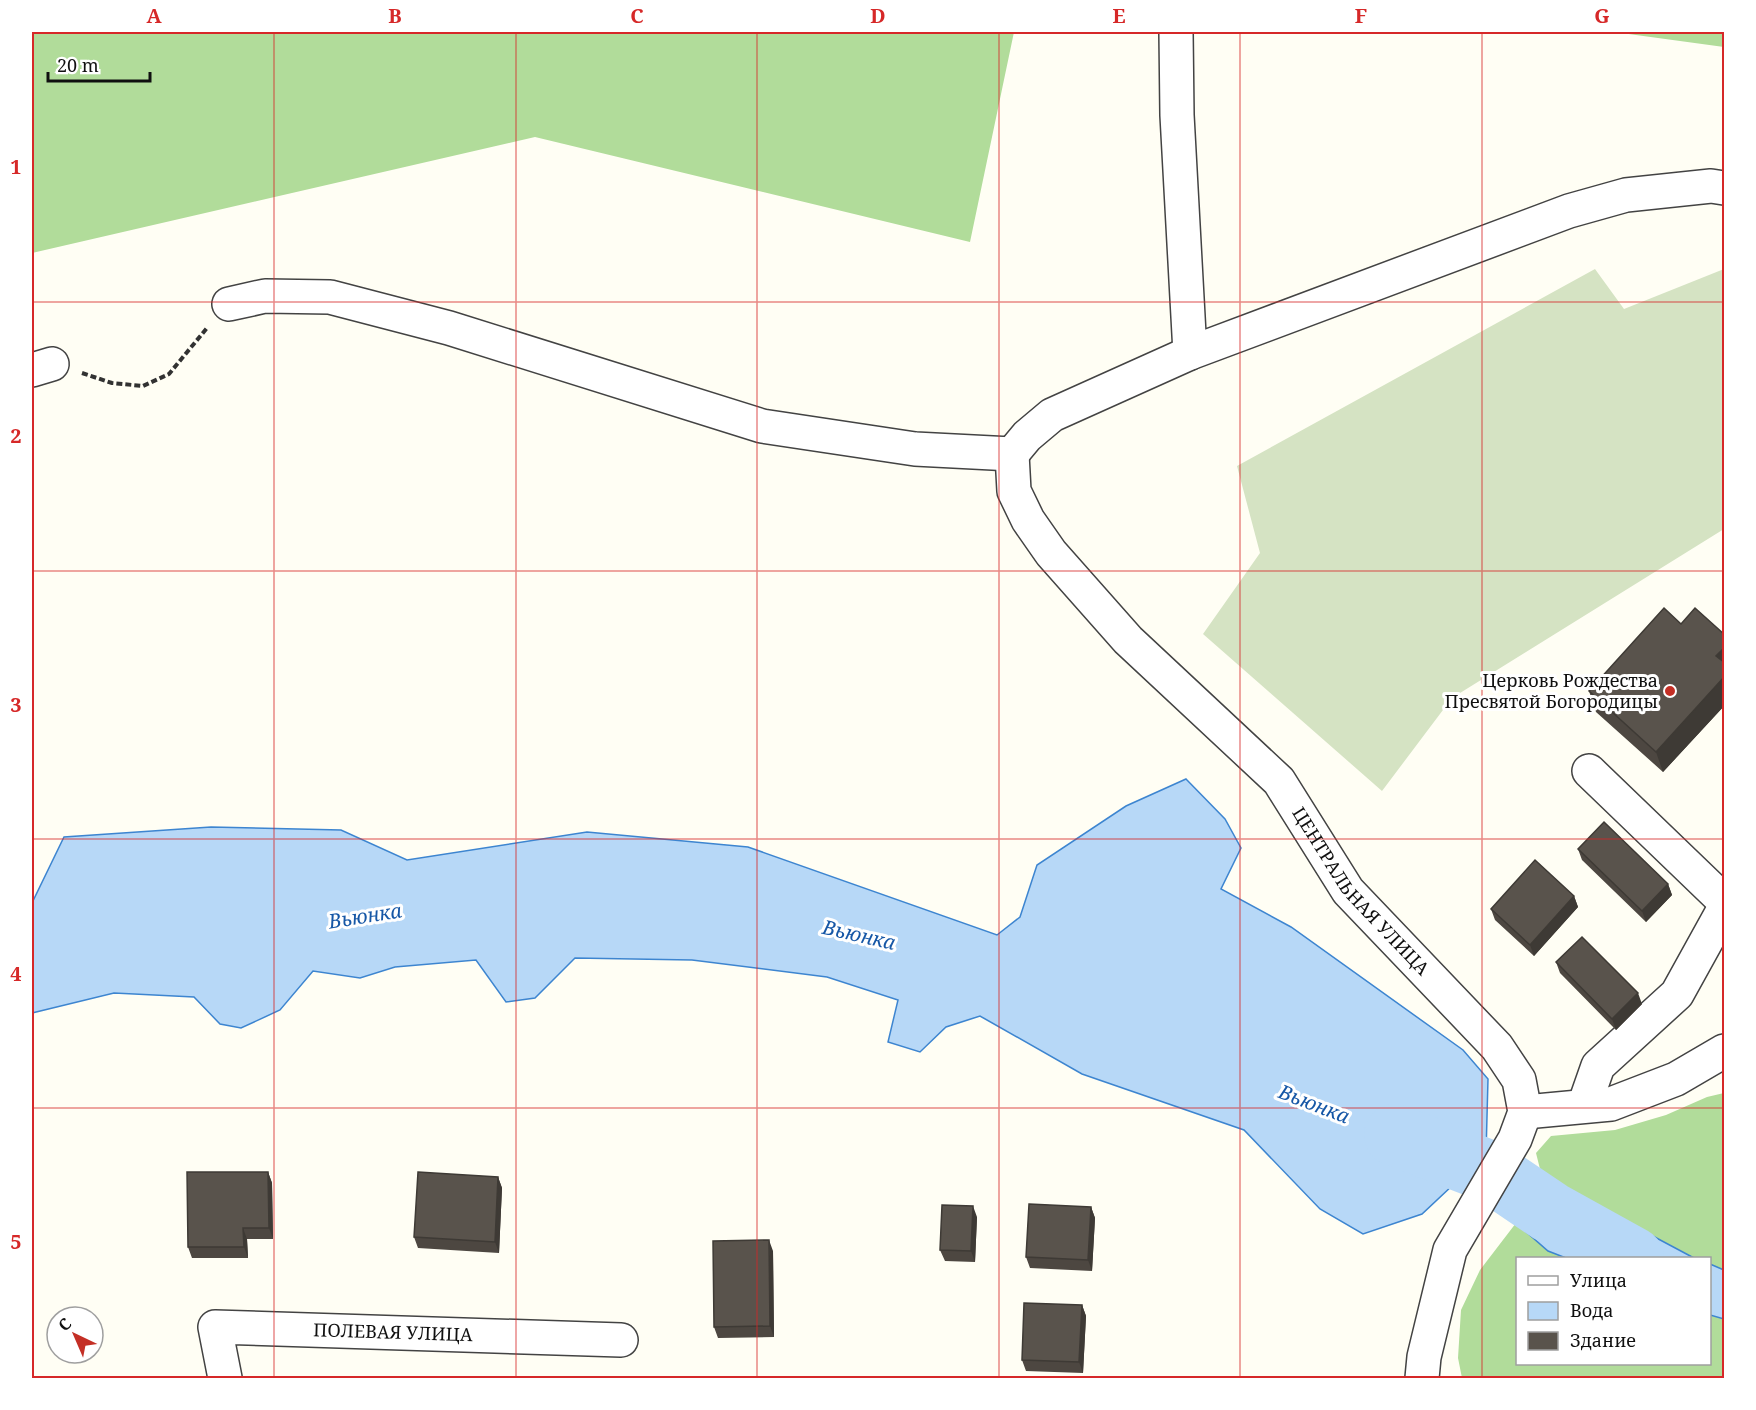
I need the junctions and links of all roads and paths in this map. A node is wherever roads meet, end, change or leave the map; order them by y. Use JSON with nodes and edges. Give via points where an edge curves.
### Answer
{"nodes":[{"id":1,"x":1176,"y":32,"type":"edge"},
{"id":2,"x":1725,"y":188,"type":"edge"},
{"id":3,"x":229,"y":304,"type":"joint"},
{"id":4,"x":1190,"y":353,"type":"junction"},
{"id":5,"x":42,"y":367,"type":"edge"},
{"id":6,"x":1012,"y":454,"type":"junction"},
{"id":7,"x":1589,"y":771,"type":"dead end"},
{"id":8,"x":1725,"y":901,"type":"edge"},
{"id":9,"x":1725,"y":909,"type":"edge"},
{"id":10,"x":1725,"y":1051,"type":"edge"},
{"id":11,"x":1584,"y":1106,"type":"junction"},
{"id":12,"x":1520,"y":1126,"type":"junction"},
{"id":13,"x":621,"y":1340,"type":"dead end"},
{"id":14,"x":225,"y":1378,"type":"edge"},
{"id":15,"x":1422,"y":1378,"type":"edge"}],
"edges":[{"from":1,"to":4,"type":"street"},
{"from":2,"to":4,"type":"street","via":[[1626,195],[1569,211]]},
{"from":3,"to":5,"type":"path","via":[[169,374],[143,386]]},
{"from":3,"to":6,"type":"street","via":[[265,296],[330,297],[449,328],[762,426],[915,449]]},
{"from":4,"to":6,"type":"street","via":[[1052,415]]},
{"from":6,"to":12,"type":"street","name":"ЦЕНТРАЛЬНАЯ УЛИЦА","via":[[1014,491],[1051,553],[1128,640],[1279,781],[1348,891],[1497,1047],[1518,1080]]},
{"from":7,"to":8,"type":"street"},
{"from":9,"to":11,"type":"street","via":[[1677,994],[1598,1066]]},
{"from":10,"to":11,"type":"street","via":[[1676,1079],[1611,1104]]},
{"from":11,"to":12,"type":"street"},
{"from":12,"to":15,"type":"street","via":[[1450,1250]]},
{"from":13,"to":14,"type":"street","name":"ПОЛЕВАЯ УЛИЦА","via":[[215,1327]]}]}
